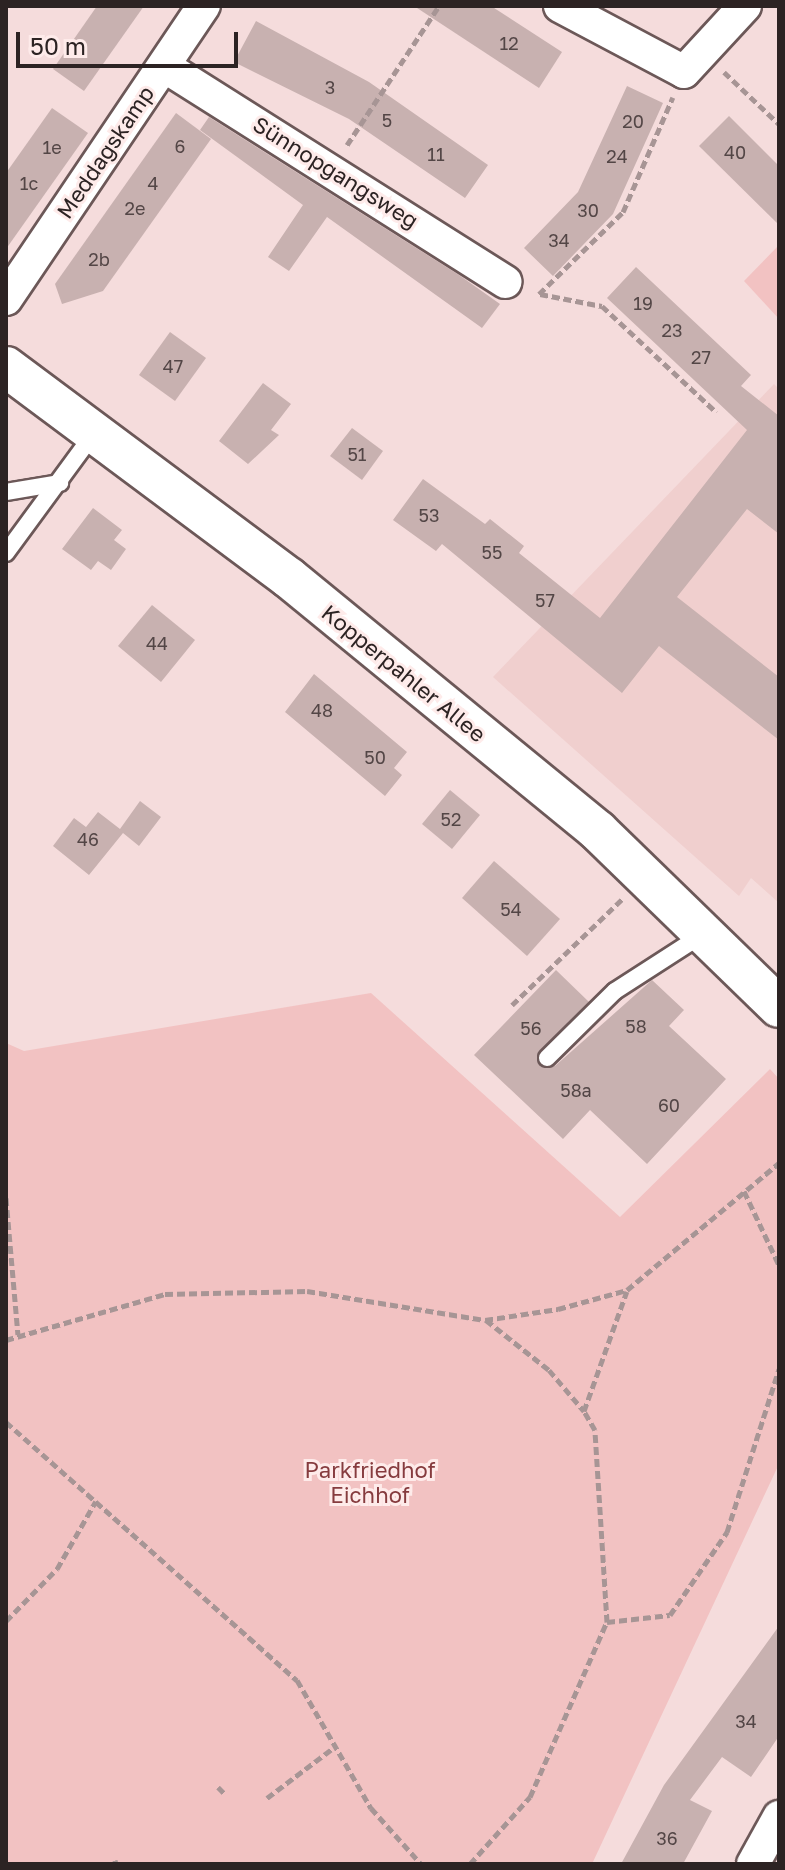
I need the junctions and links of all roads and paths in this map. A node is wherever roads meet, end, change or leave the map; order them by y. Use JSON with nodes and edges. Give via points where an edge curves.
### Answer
{"nodes":[{"id":1,"x":204,"y":6,"type":"edge"},
{"id":2,"x":439,"y":6,"type":"edge"},
{"id":3,"x":560,"y":6,"type":"edge"},
{"id":4,"x":745,"y":6,"type":"edge"},
{"id":5,"x":694,"y":62,"type":"junction"},
{"id":6,"x":164,"y":66,"type":"junction"},
{"id":7,"x":779,"y":124,"type":"edge"},
{"id":8,"x":332,"y":167,"type":"junction"},
{"id":9,"x":506,"y":282,"type":"joint"},
{"id":10,"x":539,"y":294,"type":"junction"},
{"id":11,"x":6,"y":299,"type":"edge"},
{"id":12,"x":6,"y":367,"type":"edge"},
{"id":13,"x":716,"y":412,"type":"dead end"},
{"id":14,"x":96,"y":431,"type":"junction"},
{"id":15,"x":60,"y":483,"type":"junction"},
{"id":16,"x":6,"y":492,"type":"edge"},
{"id":17,"x":6,"y":553,"type":"edge"},
{"id":18,"x":647,"y":875,"type":"junction"},
{"id":19,"x":706,"y":932,"type":"junction"},
{"id":20,"x":512,"y":1005,"type":"dead end"},
{"id":21,"x":779,"y":1007,"type":"edge"},
{"id":22,"x":547,"y":1058,"type":"dead end"},
{"id":23,"x":779,"y":1163,"type":"edge"},
{"id":24,"x":744,"y":1191,"type":"junction"},
{"id":25,"x":6,"y":1198,"type":"edge"},
{"id":26,"x":779,"y":1265,"type":"edge"},
{"id":27,"x":627,"y":1290,"type":"junction"},
{"id":28,"x":485,"y":1320,"type":"junction"},
{"id":29,"x":18,"y":1334,"type":"junction"},
{"id":30,"x":6,"y":1340,"type":"edge"},
{"id":31,"x":779,"y":1369,"type":"edge"},
{"id":32,"x":584,"y":1411,"type":"junction"},
{"id":33,"x":6,"y":1422,"type":"edge"},
{"id":34,"x":96,"y":1501,"type":"junction"},
{"id":35,"x":6,"y":1621,"type":"edge"},
{"id":36,"x":607,"y":1622,"type":"junction"},
{"id":37,"x":333,"y":1748,"type":"junction"},
{"id":38,"x":218,"y":1787,"type":"dead end"},
{"id":39,"x":224,"y":1793,"type":"dead end"},
{"id":40,"x":267,"y":1798,"type":"dead end"},
{"id":41,"x":779,"y":1817,"type":"edge"},
{"id":42,"x":421,"y":1864,"type":"edge"},
{"id":43,"x":470,"y":1864,"type":"edge"},
{"id":44,"x":753,"y":1864,"type":"edge"}],
"edges":[{"from":1,"to":6,"type":"street","name":"Meddagskamp"},
{"from":2,"to":8,"type":"path"},
{"from":3,"to":5,"type":"street"},
{"from":4,"to":5,"type":"street"},
{"from":5,"to":7,"type":"path"},
{"from":5,"to":10,"type":"path","via":[[623,212]]},
{"from":6,"to":8,"type":"street","name":"Sünnopgangsweg"},
{"from":6,"to":11,"type":"street","name":"Meddagskamp"},
{"from":8,"to":9,"type":"street","name":"Sünnopgangsweg"},
{"from":9,"to":10,"type":"path","via":[[521,277]]},
{"from":10,"to":13,"type":"path","via":[[602,306]]},
{"from":12,"to":14,"type":"street","name":"Kopperpahler Allee"},
{"from":14,"to":15,"type":"lane"},
{"from":14,"to":18,"type":"street","name":"Kopperpahler Allee","via":[[289,578]]},
{"from":15,"to":16,"type":"lane"},
{"from":15,"to":17,"type":"lane"},
{"from":18,"to":19,"type":"street","name":"Kopperpahler Allee"},
{"from":18,"to":20,"type":"path"},
{"from":19,"to":21,"type":"street","name":"Kopperpahler Allee"},
{"from":19,"to":22,"type":"lane","via":[[615,991]]},
{"from":23,"to":24,"type":"path"},
{"from":24,"to":26,"type":"path"},
{"from":24,"to":27,"type":"path"},
{"from":25,"to":29,"type":"path"},
{"from":27,"to":28,"type":"path"},
{"from":27,"to":32,"type":"path"},
{"from":28,"to":29,"type":"path","via":[[307,1291],[165,1294]]},
{"from":28,"to":32,"type":"path","via":[[549,1370]]},
{"from":29,"to":30,"type":"path"},
{"from":31,"to":36,"type":"path","via":[[727,1532],[711,1556],[670,1615]]},
{"from":32,"to":36,"type":"path","via":[[595,1430]]},
{"from":33,"to":34,"type":"path"},
{"from":34,"to":35,"type":"path","via":[[57,1569]]},
{"from":34,"to":37,"type":"path","via":[[297,1680]]},
{"from":36,"to":43,"type":"path","via":[[530,1797]]},
{"from":37,"to":40,"type":"path"},
{"from":37,"to":42,"type":"path","via":[[371,1808]]},
{"from":38,"to":39,"type":"path"},
{"from":41,"to":44,"type":"street"}]}
